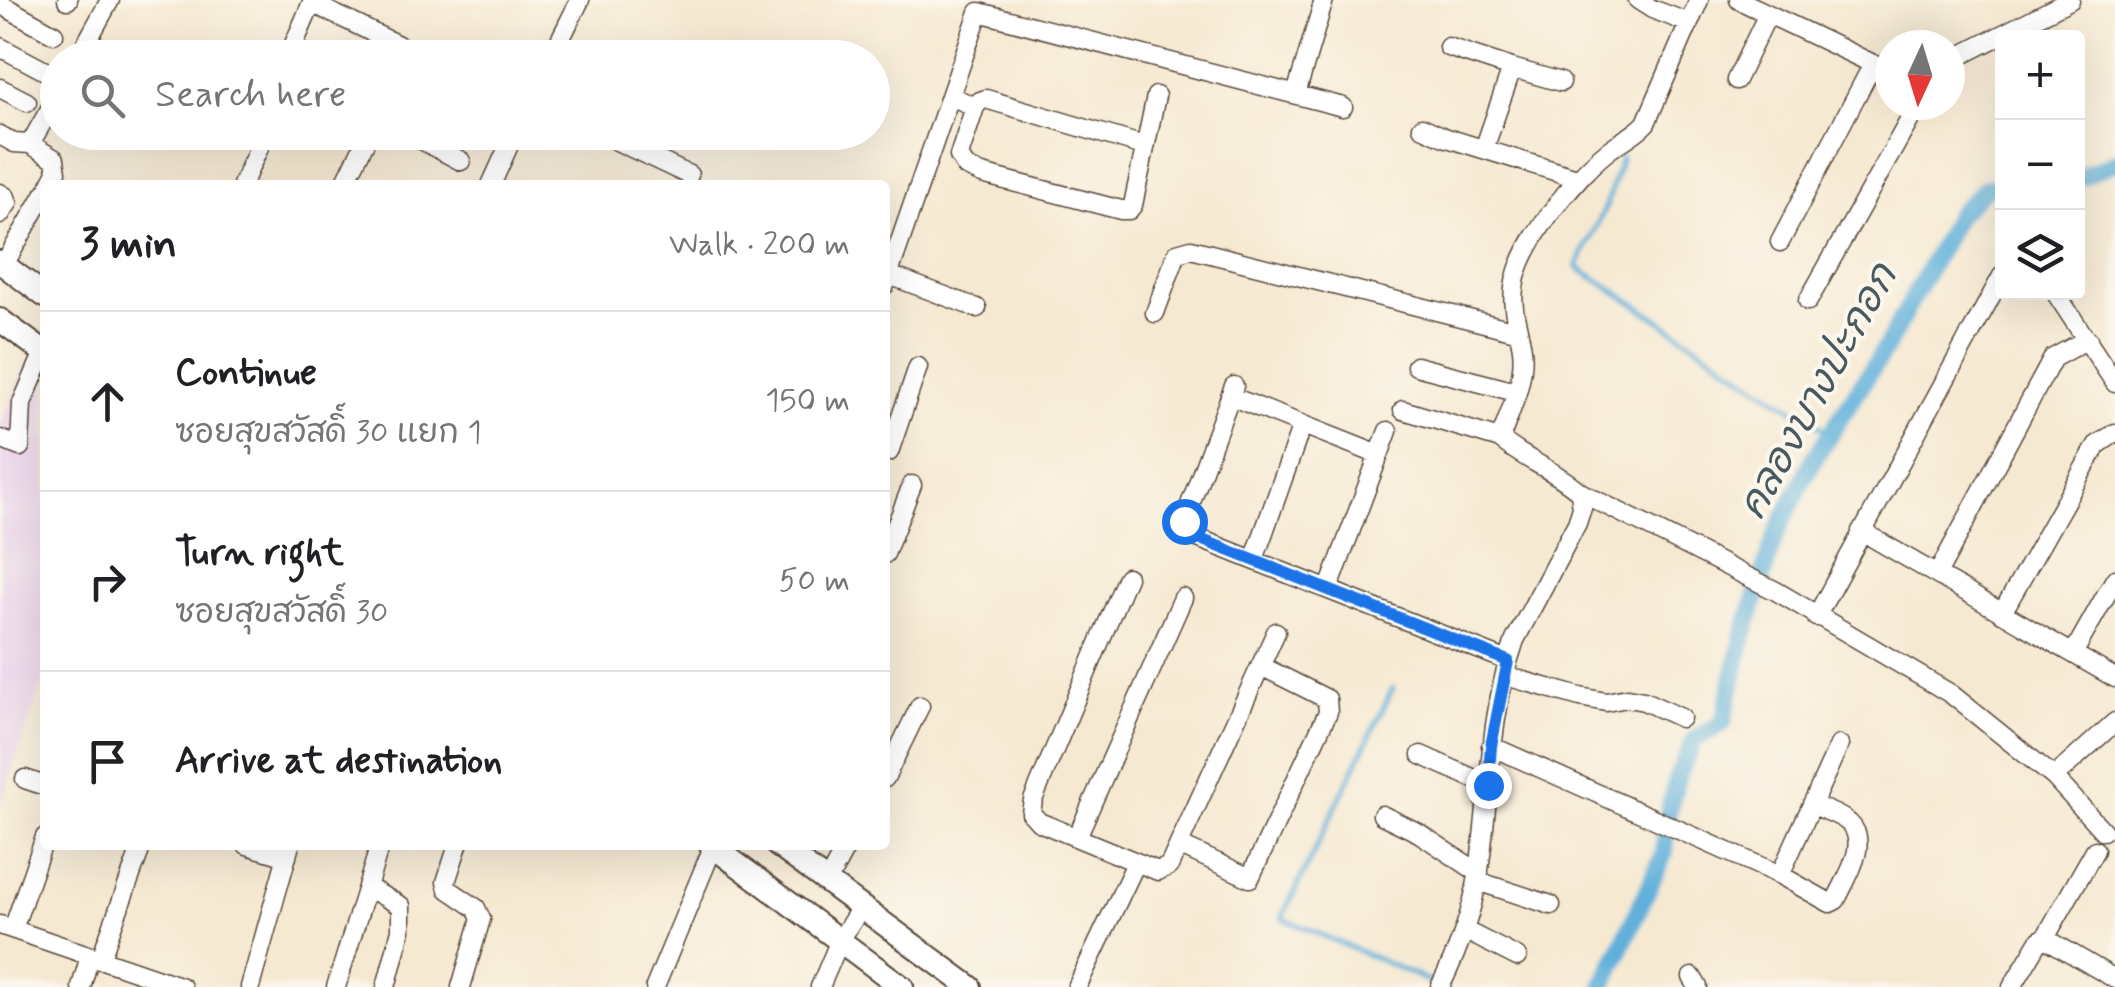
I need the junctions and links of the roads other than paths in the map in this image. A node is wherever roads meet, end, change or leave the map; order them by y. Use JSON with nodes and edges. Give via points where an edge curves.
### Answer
{"nodes":[{"id":1,"x":110,"y":0,"type":"edge"},
{"id":2,"x":580,"y":0,"type":"edge"},
{"id":3,"x":1324,"y":0,"type":"edge"},
{"id":4,"x":1638,"y":0,"type":"edge"},
{"id":5,"x":1699,"y":0,"type":"edge"},
{"id":6,"x":1738,"y":0,"type":"edge"},
{"id":7,"x":2070,"y":0,"type":"edge"},
{"id":8,"x":312,"y":2,"type":"edge"},
{"id":9,"x":0,"y":4,"type":"edge"},
{"id":10,"x":980,"y":6,"type":"edge"},
{"id":11,"x":1768,"y":14,"type":"junction"},
{"id":12,"x":1689,"y":23,"type":"junction"},
{"id":13,"x":54,"y":34,"type":"dead end"},
{"id":14,"x":88,"y":40,"type":"edge"},
{"id":15,"x":296,"y":40,"type":"edge"},
{"id":16,"x":388,"y":40,"type":"edge"},
{"id":17,"x":560,"y":40,"type":"edge"},
{"id":18,"x":0,"y":47,"type":"edge"},
{"id":19,"x":1448,"y":47,"type":"dead end"},
{"id":20,"x":1965,"y":53,"type":"edge"},
{"id":21,"x":1875,"y":65,"type":"edge"},
{"id":22,"x":40,"y":68,"type":"edge"},
{"id":23,"x":1512,"y":68,"type":"junction"},
{"id":24,"x":1736,"y":80,"type":"dead end"},
{"id":25,"x":1875,"y":80,"type":"edge"},
{"id":26,"x":1562,"y":82,"type":"dead end"},
{"id":27,"x":0,"y":88,"type":"edge"},
{"id":28,"x":1296,"y":94,"type":"junction"},
{"id":29,"x":951,"y":96,"type":"junction"},
{"id":30,"x":1156,"y":96,"type":"dead end"},
{"id":31,"x":27,"y":102,"type":"dead end"},
{"id":32,"x":975,"y":107,"type":"junction"},
{"id":33,"x":1343,"y":107,"type":"dead end"},
{"id":34,"x":1910,"y":120,"type":"edge"},
{"id":35,"x":40,"y":126,"type":"edge"},
{"id":36,"x":1422,"y":127,"type":"dead end"},
{"id":37,"x":0,"y":135,"type":"edge"},
{"id":38,"x":30,"y":144,"type":"junction"},
{"id":39,"x":1144,"y":146,"type":"junction"},
{"id":40,"x":1484,"y":149,"type":"junction"},
{"id":41,"x":40,"y":150,"type":"edge"},
{"id":42,"x":40,"y":150,"type":"edge"},
{"id":43,"x":258,"y":150,"type":"edge"},
{"id":44,"x":361,"y":150,"type":"edge"},
{"id":45,"x":440,"y":150,"type":"edge"},
{"id":46,"x":507,"y":150,"type":"edge"},
{"id":47,"x":636,"y":150,"type":"edge"},
{"id":48,"x":460,"y":161,"type":"dead end"},
{"id":49,"x":689,"y":175,"type":"dead end"},
{"id":50,"x":1577,"y":178,"type":"junction"},
{"id":51,"x":53,"y":180,"type":"edge"},
{"id":52,"x":244,"y":180,"type":"edge"},
{"id":53,"x":346,"y":180,"type":"edge"},
{"id":54,"x":492,"y":180,"type":"edge"},
{"id":55,"x":0,"y":193,"type":"edge"},
{"id":56,"x":40,"y":201,"type":"edge"},
{"id":57,"x":0,"y":214,"type":"edge"},
{"id":58,"x":1780,"y":242,"type":"dead end"},
{"id":59,"x":2,"y":264,"type":"edge"},
{"id":60,"x":890,"y":271,"type":"edge"},
{"id":61,"x":890,"y":281,"type":"edge"},
{"id":62,"x":1995,"y":289,"type":"edge"},
{"id":63,"x":40,"y":292,"type":"edge"},
{"id":64,"x":2061,"y":300,"type":"edge"},
{"id":65,"x":1808,"y":301,"type":"dead end"},
{"id":66,"x":977,"y":308,"type":"dead end"},
{"id":67,"x":1155,"y":314,"type":"dead end"},
{"id":68,"x":0,"y":320,"type":"edge"},
{"id":69,"x":1516,"y":331,"type":"junction"},
{"id":70,"x":2088,"y":339,"type":"junction"},
{"id":71,"x":40,"y":350,"type":"edge"},
{"id":72,"x":40,"y":362,"type":"edge"},
{"id":73,"x":1416,"y":366,"type":"dead end"},
{"id":74,"x":918,"y":368,"type":"dead end"},
{"id":75,"x":2115,"y":383,"type":"edge"},
{"id":76,"x":1516,"y":392,"type":"junction"},
{"id":77,"x":890,"y":399,"type":"edge"},
{"id":78,"x":905,"y":405,"type":"junction"},
{"id":79,"x":1403,"y":410,"type":"dead end"},
{"id":80,"x":1302,"y":424,"type":"junction"},
{"id":81,"x":1388,"y":431,"type":"dead end"},
{"id":82,"x":2115,"y":432,"type":"edge"},
{"id":83,"x":0,"y":439,"type":"edge"},
{"id":84,"x":1500,"y":439,"type":"junction"},
{"id":85,"x":890,"y":449,"type":"edge"},
{"id":86,"x":1379,"y":455,"type":"junction"},
{"id":87,"x":912,"y":485,"type":"dead end"},
{"id":88,"x":1580,"y":492,"type":"junction"},
{"id":89,"x":1861,"y":531,"type":"junction"},
{"id":90,"x":890,"y":541,"type":"edge"},
{"id":91,"x":1254,"y":560,"type":"junction"},
{"id":92,"x":1938,"y":573,"type":"junction"},
{"id":93,"x":1126,"y":577,"type":"dead end"},
{"id":94,"x":2115,"y":579,"type":"edge"},
{"id":95,"x":1329,"y":588,"type":"junction"},
{"id":96,"x":1183,"y":598,"type":"dead end"},
{"id":97,"x":2002,"y":613,"type":"junction"},
{"id":98,"x":1816,"y":616,"type":"junction"},
{"id":99,"x":1276,"y":632,"type":"dead end"},
{"id":100,"x":2074,"y":652,"type":"junction"},
{"id":101,"x":1260,"y":666,"type":"junction"},
{"id":102,"x":1507,"y":668,"type":"junction"},
{"id":103,"x":2115,"y":678,"type":"edge"},
{"id":104,"x":920,"y":706,"type":"dead end"},
{"id":105,"x":1681,"y":718,"type":"dead end"},
{"id":106,"x":2115,"y":722,"type":"edge"},
{"id":107,"x":1839,"y":745,"type":"dead end"},
{"id":108,"x":1491,"y":746,"type":"junction"},
{"id":109,"x":1422,"y":755,"type":"dead end"},
{"id":110,"x":890,"y":768,"type":"edge"},
{"id":111,"x":2054,"y":778,"type":"junction"},
{"id":112,"x":24,"y":779,"type":"dead end"},
{"id":113,"x":40,"y":784,"type":"edge"},
{"id":114,"x":1488,"y":785,"type":"junction"},
{"id":115,"x":1812,"y":804,"type":"junction"},
{"id":116,"x":1382,"y":815,"type":"dead end"},
{"id":117,"x":2103,"y":831,"type":"dead end"},
{"id":118,"x":1077,"y":837,"type":"junction"},
{"id":119,"x":1178,"y":845,"type":"junction"},
{"id":120,"x":40,"y":849,"type":"edge"},
{"id":121,"x":140,"y":850,"type":"edge"},
{"id":122,"x":378,"y":850,"type":"edge"},
{"id":123,"x":456,"y":850,"type":"edge"},
{"id":124,"x":710,"y":850,"type":"edge"},
{"id":125,"x":717,"y":850,"type":"edge"},
{"id":126,"x":784,"y":850,"type":"edge"},
{"id":127,"x":844,"y":850,"type":"edge"},
{"id":128,"x":2096,"y":850,"type":"dead end"},
{"id":129,"x":288,"y":851,"type":"edge"},
{"id":130,"x":1136,"y":863,"type":"junction"},
{"id":131,"x":1780,"y":874,"type":"junction"},
{"id":132,"x":1478,"y":877,"type":"junction"},
{"id":133,"x":827,"y":882,"type":"junction"},
{"id":134,"x":367,"y":888,"type":"junction"},
{"id":135,"x":1551,"y":905,"type":"dead end"},
{"id":136,"x":862,"y":908,"type":"junction"},
{"id":137,"x":6,"y":927,"type":"edge"},
{"id":138,"x":1464,"y":930,"type":"junction"},
{"id":139,"x":2045,"y":938,"type":"junction"},
{"id":140,"x":840,"y":940,"type":"junction"},
{"id":141,"x":1517,"y":957,"type":"dead end"},
{"id":142,"x":95,"y":958,"type":"junction"},
{"id":143,"x":2115,"y":979,"type":"edge"},
{"id":144,"x":1444,"y":980,"type":"edge"},
{"id":145,"x":1466,"y":983,"type":"dead end"},
{"id":146,"x":2016,"y":985,"type":"edge"},
{"id":147,"x":80,"y":987,"type":"edge"},
{"id":148,"x":182,"y":987,"type":"edge"},
{"id":149,"x":250,"y":987,"type":"edge"},
{"id":150,"x":336,"y":987,"type":"edge"},
{"id":151,"x":386,"y":987,"type":"edge"},
{"id":152,"x":461,"y":987,"type":"edge"},
{"id":153,"x":655,"y":987,"type":"edge"},
{"id":154,"x":820,"y":987,"type":"edge"},
{"id":155,"x":902,"y":987,"type":"edge"},
{"id":156,"x":970,"y":987,"type":"edge"},
{"id":157,"x":1077,"y":987,"type":"edge"}],
"edges":[{"from":1,"to":14,"type":"street"},
{"from":2,"to":17,"type":"street"},
{"from":3,"to":28,"type":"street"},
{"from":4,"to":12,"type":"street"},
{"from":5,"to":12,"type":"street"},
{"from":6,"to":11,"type":"street"},
{"from":7,"to":20,"type":"street"},
{"from":8,"to":15,"type":"street"},
{"from":8,"to":16,"type":"street"},
{"from":9,"to":13,"type":"street"},
{"from":10,"to":28,"type":"street"},
{"from":10,"to":29,"type":"street"},
{"from":11,"to":21,"type":"street"},
{"from":11,"to":24,"type":"street"},
{"from":12,"to":50,"type":"street","via":[[1646,123]]},
{"from":18,"to":22,"type":"street"},
{"from":19,"to":23,"type":"street"},
{"from":23,"to":26,"type":"street"},
{"from":23,"to":40,"type":"street"},
{"from":25,"to":58,"type":"street"},
{"from":27,"to":31,"type":"street"},
{"from":28,"to":33,"type":"street"},
{"from":29,"to":32,"type":"street"},
{"from":29,"to":60,"type":"street"},
{"from":30,"to":39,"type":"street"},
{"from":32,"to":39,"type":"street","via":[[986,100]]},
{"from":32,"to":39,"type":"street","via":[[960,156],[966,166],[1121,210],[1133,204]]},
{"from":34,"to":65,"type":"street"},
{"from":35,"to":38,"type":"street"},
{"from":36,"to":40,"type":"street"},
{"from":37,"to":38,"type":"street"},
{"from":38,"to":41,"type":"street"},
{"from":40,"to":50,"type":"street"},
{"from":42,"to":51,"type":"street","via":[[54,158]]},
{"from":43,"to":52,"type":"street"},
{"from":44,"to":53,"type":"street"},
{"from":45,"to":48,"type":"street"},
{"from":46,"to":54,"type":"street"},
{"from":47,"to":49,"type":"street"},
{"from":50,"to":69,"type":"street","via":[[1516,273]]},
{"from":55,"to":57,"type":"street","via":[[8,203]]},
{"from":56,"to":59,"type":"street"},
{"from":59,"to":63,"type":"main road"},
{"from":61,"to":66,"type":"street"},
{"from":62,"to":89,"type":"street"},
{"from":64,"to":70,"type":"street"},
{"from":67,"to":69,"type":"street","via":[[1177,253],[1191,249]]},
{"from":68,"to":71,"type":"main road"},
{"from":69,"to":76,"type":"street","via":[[1522,348]]},
{"from":70,"to":75,"type":"street"},
{"from":70,"to":92,"type":"street","via":[[2053,358]]},
{"from":72,"to":83,"type":"street","via":[[22,403],[20,447]]},
{"from":73,"to":76,"type":"street"},
{"from":74,"to":78,"type":"street"},
{"from":76,"to":84,"type":"street"},
{"from":77,"to":78,"type":"street"},
{"from":78,"to":85,"type":"street"},
{"from":79,"to":84,"type":"street"},
{"from":80,"to":86,"type":"street"},
{"from":80,"to":91,"type":"street"},
{"from":80,"to":91,"type":"street","via":[[1232,391],[1184,521],[1190,535]]},
{"from":81,"to":86,"type":"street"},
{"from":82,"to":97,"type":"street","via":[[2097,444]]},
{"from":84,"to":88,"type":"street"},
{"from":86,"to":95,"type":"street"},
{"from":87,"to":90,"type":"street"},
{"from":88,"to":98,"type":"street"},
{"from":88,"to":102,"type":"street","via":[[1577,523]]},
{"from":89,"to":92,"type":"street"},
{"from":89,"to":98,"type":"street"},
{"from":91,"to":95,"type":"street"},
{"from":92,"to":97,"type":"street"},
{"from":93,"to":118,"type":"street","via":[[1033,800],[1031,813],[1039,822]]},
{"from":94,"to":100,"type":"street"},
{"from":95,"to":102,"type":"street"},
{"from":96,"to":118,"type":"street"},
{"from":97,"to":100,"type":"street"},
{"from":98,"to":111,"type":"street","via":[[1951,694]]},
{"from":99,"to":101,"type":"street"},
{"from":100,"to":103,"type":"street"},
{"from":101,"to":119,"type":"street"},
{"from":101,"to":119,"type":"street","via":[[1330,705],[1250,878]]},
{"from":102,"to":105,"type":"street","via":[[1594,699],[1644,701]]},
{"from":102,"to":108,"type":"street"},
{"from":104,"to":110,"type":"street"},
{"from":106,"to":111,"type":"street"},
{"from":107,"to":115,"type":"street"},
{"from":108,"to":114,"type":"street"},
{"from":108,"to":131,"type":"street"},
{"from":109,"to":114,"type":"street"},
{"from":111,"to":117,"type":"street"},
{"from":112,"to":113,"type":"street"},
{"from":114,"to":132,"type":"street"},
{"from":115,"to":131,"type":"street"},
{"from":115,"to":131,"type":"street","via":[[1850,823],[1857,838],[1836,900],[1824,902]]},
{"from":116,"to":132,"type":"street"},
{"from":118,"to":130,"type":"street"},
{"from":119,"to":130,"type":"street","via":[[1169,866],[1158,871]]},
{"from":120,"to":137,"type":"street"},
{"from":121,"to":142,"type":"street"},
{"from":122,"to":134,"type":"street"},
{"from":123,"to":152,"type":"street","via":[[448,890],[481,919]]},
{"from":124,"to":153,"type":"street"},
{"from":125,"to":140,"type":"main road"},
{"from":126,"to":133,"type":"main road"},
{"from":127,"to":133,"type":"street"},
{"from":128,"to":139,"type":"street"},
{"from":129,"to":149,"type":"street"},
{"from":130,"to":157,"type":"street"},
{"from":132,"to":135,"type":"street"},
{"from":132,"to":138,"type":"street"},
{"from":133,"to":136,"type":"main road"},
{"from":134,"to":150,"type":"street"},
{"from":134,"to":151,"type":"street","via":[[401,906]]},
{"from":136,"to":140,"type":"street"},
{"from":136,"to":156,"type":"main road"},
{"from":137,"to":142,"type":"street"},
{"from":138,"to":141,"type":"street"},
{"from":138,"to":144,"type":"street"},
{"from":139,"to":143,"type":"street"},
{"from":139,"to":146,"type":"street"},
{"from":140,"to":154,"type":"street"},
{"from":140,"to":155,"type":"main road"},
{"from":142,"to":147,"type":"street"},
{"from":142,"to":148,"type":"street"},
{"from":144,"to":145,"type":"street"}]}
